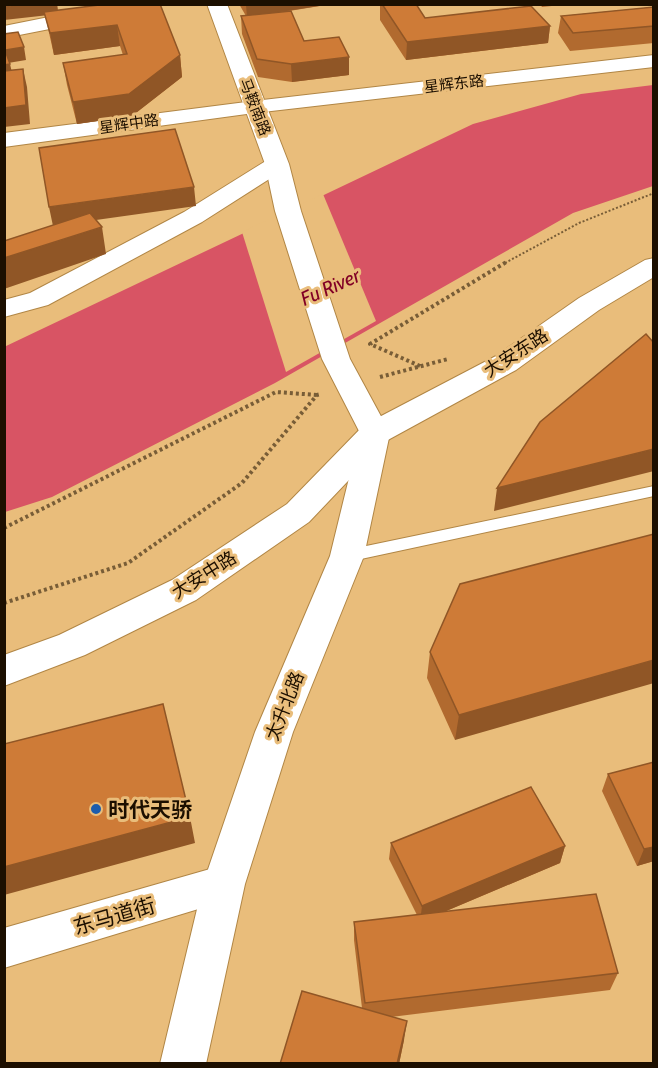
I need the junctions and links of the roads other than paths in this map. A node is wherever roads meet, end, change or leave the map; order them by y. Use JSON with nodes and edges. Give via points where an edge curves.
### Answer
{"nodes":[{"id":1,"x":146,"y":4,"type":"edge"},
{"id":2,"x":217,"y":4,"type":"edge"},
{"id":3,"x":4,"y":32,"type":"edge"},
{"id":4,"x":654,"y":61,"type":"edge"},
{"id":5,"x":254,"y":107,"type":"junction"},
{"id":6,"x":4,"y":140,"type":"edge"},
{"id":7,"x":277,"y":164,"type":"junction"},
{"id":8,"x":654,"y":266,"type":"edge"},
{"id":9,"x":4,"y":309,"type":"edge"},
{"id":10,"x":375,"y":434,"type":"junction"},
{"id":11,"x":654,"y":491,"type":"edge"},
{"id":12,"x":347,"y":556,"type":"junction"},
{"id":13,"x":4,"y":671,"type":"edge"},
{"id":14,"x":224,"y":884,"type":"junction"},
{"id":15,"x":4,"y":948,"type":"edge"},
{"id":16,"x":183,"y":1064,"type":"edge"}],
"edges":[{"from":1,"to":3,"type":"street"},
{"from":2,"to":5,"type":"main road","name":"马鞍南路"},
{"from":4,"to":5,"type":"street","name":"星辉东路"},
{"from":5,"to":6,"type":"street","name":"星辉中路"},
{"from":5,"to":7,"type":"main road","name":"马鞍南路"},
{"from":7,"to":9,"type":"street","via":[[182,222],[39,299]]},
{"from":7,"to":10,"type":"main road","name":"马鞍南路","via":[[335,380]]},
{"from":8,"to":10,"type":"main road","name":"大安东路","via":[[589,304],[506,363]]},
{"from":10,"to":12,"type":"main road","name":"太升北路"},
{"from":10,"to":13,"type":"main road","name":"大安中路","via":[[298,513],[184,590],[72,645]]},
{"from":11,"to":12,"type":"lane"},
{"from":12,"to":14,"type":"main road","name":"太升北路","via":[[274,732]]},
{"from":14,"to":15,"type":"street","name":"东马道街"},
{"from":14,"to":16,"type":"main road","name":"太升北路"}]}
